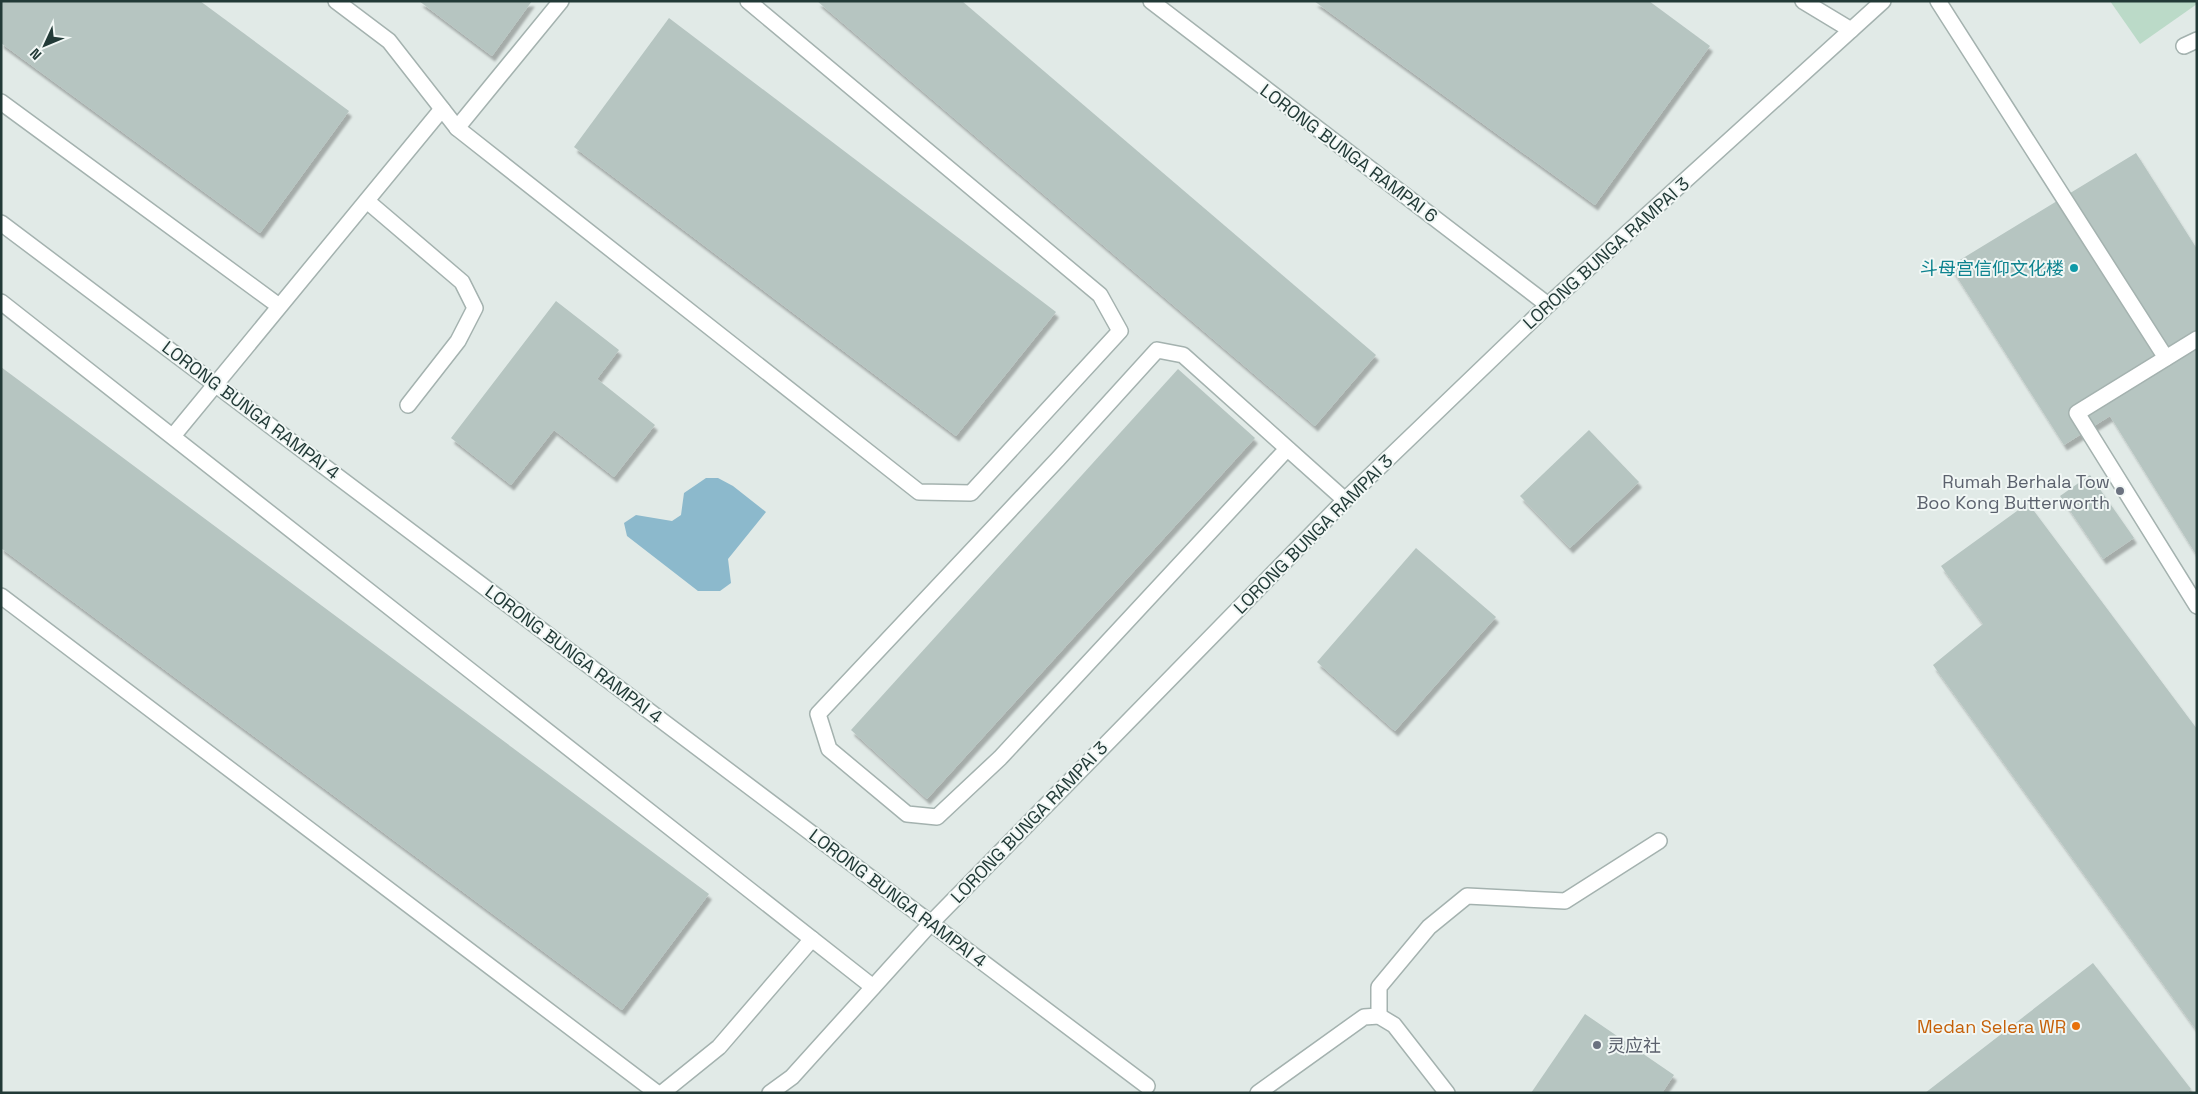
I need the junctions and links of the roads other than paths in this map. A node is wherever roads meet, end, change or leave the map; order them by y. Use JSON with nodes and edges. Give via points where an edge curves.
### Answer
{"nodes":[{"id":1,"x":336,"y":1,"type":"edge"},
{"id":2,"x":561,"y":1,"type":"edge"},
{"id":3,"x":748,"y":1,"type":"edge"},
{"id":4,"x":1151,"y":1,"type":"edge"},
{"id":5,"x":1803,"y":1,"type":"edge"},
{"id":6,"x":1883,"y":1,"type":"edge"},
{"id":7,"x":1938,"y":1,"type":"edge"},
{"id":8,"x":1851,"y":30,"type":"junction"},
{"id":9,"x":1,"y":102,"type":"edge"},
{"id":10,"x":442,"y":109,"type":"junction"},
{"id":11,"x":457,"y":128,"type":"junction"},
{"id":12,"x":367,"y":201,"type":"junction"},
{"id":13,"x":1,"y":223,"type":"edge"},
{"id":14,"x":1,"y":302,"type":"edge"},
{"id":15,"x":1548,"y":305,"type":"junction"},
{"id":16,"x":279,"y":306,"type":"junction"},
{"id":17,"x":2197,"y":339,"type":"edge"},
{"id":18,"x":2166,"y":358,"type":"junction"},
{"id":19,"x":215,"y":383,"type":"junction"},
{"id":20,"x":408,"y":405,"type":"dead end"},
{"id":21,"x":173,"y":436,"type":"junction"},
{"id":22,"x":1286,"y":450,"type":"junction"},
{"id":23,"x":1345,"y":500,"type":"junction"},
{"id":24,"x":1,"y":596,"type":"edge"},
{"id":25,"x":2197,"y":606,"type":"edge"},
{"id":26,"x":1659,"y":841,"type":"dead end"},
{"id":27,"x":931,"y":923,"type":"junction"},
{"id":28,"x":812,"y":939,"type":"junction"},
{"id":29,"x":873,"y":987,"type":"junction"},
{"id":30,"x":1379,"y":1016,"type":"junction"},
{"id":31,"x":1147,"y":1086,"type":"dead end"},
{"id":32,"x":656,"y":1093,"type":"edge"},
{"id":33,"x":662,"y":1093,"type":"edge"},
{"id":34,"x":770,"y":1093,"type":"edge"},
{"id":35,"x":1258,"y":1093,"type":"edge"},
{"id":36,"x":1447,"y":1093,"type":"edge"}],
"edges":[{"from":1,"to":10,"type":"street","via":[[389,41]]},
{"from":2,"to":11,"type":"street"},
{"from":3,"to":11,"type":"street","via":[[1100,295],[1120,331],[971,493],[919,492]]},
{"from":4,"to":15,"type":"street","name":"LORONG BUNGA RAMPAI 6"},
{"from":5,"to":8,"type":"street"},
{"from":6,"to":8,"type":"street","name":"LORONG BUNGA RAMPAI 3"},
{"from":7,"to":18,"type":"street"},
{"from":8,"to":15,"type":"street","name":"LORONG BUNGA RAMPAI 3"},
{"from":9,"to":16,"type":"street"},
{"from":10,"to":11,"type":"street"},
{"from":10,"to":12,"type":"street"},
{"from":12,"to":16,"type":"street"},
{"from":12,"to":20,"type":"street","via":[[462,282],[475,308],[458,341]]},
{"from":13,"to":19,"type":"street","name":"LORONG BUNGA RAMPAI 4"},
{"from":14,"to":21,"type":"street"},
{"from":15,"to":23,"type":"street","name":"LORONG BUNGA RAMPAI 3"},
{"from":16,"to":19,"type":"street"},
{"from":17,"to":18,"type":"street"},
{"from":18,"to":25,"type":"street","via":[[2077,413]]},
{"from":19,"to":21,"type":"street"},
{"from":19,"to":27,"type":"street","name":"LORONG BUNGA RAMPAI 4"},
{"from":21,"to":28,"type":"street"},
{"from":22,"to":22,"type":"street","via":[[1183,355],[1157,350],[818,714],[829,750],[906,814],[937,817],[1000,758]]},
{"from":22,"to":23,"type":"street"},
{"from":23,"to":27,"type":"street","name":"LORONG BUNGA RAMPAI 3"},
{"from":24,"to":32,"type":"street"},
{"from":26,"to":30,"type":"street","via":[[1565,901],[1467,896],[1429,927],[1379,987]]},
{"from":27,"to":29,"type":"street","name":"LORONG BUNGA RAMPAI 3"},
{"from":27,"to":31,"type":"street","name":"LORONG BUNGA RAMPAI 4"},
{"from":28,"to":29,"type":"street"},
{"from":28,"to":33,"type":"street","via":[[719,1047]]},
{"from":29,"to":34,"type":"street","name":"LORONG BUNGA RAMPAI 3","via":[[792,1077]]},
{"from":30,"to":35,"type":"street","via":[[1364,1017]]},
{"from":30,"to":36,"type":"street","via":[[1394,1025]]}]}
